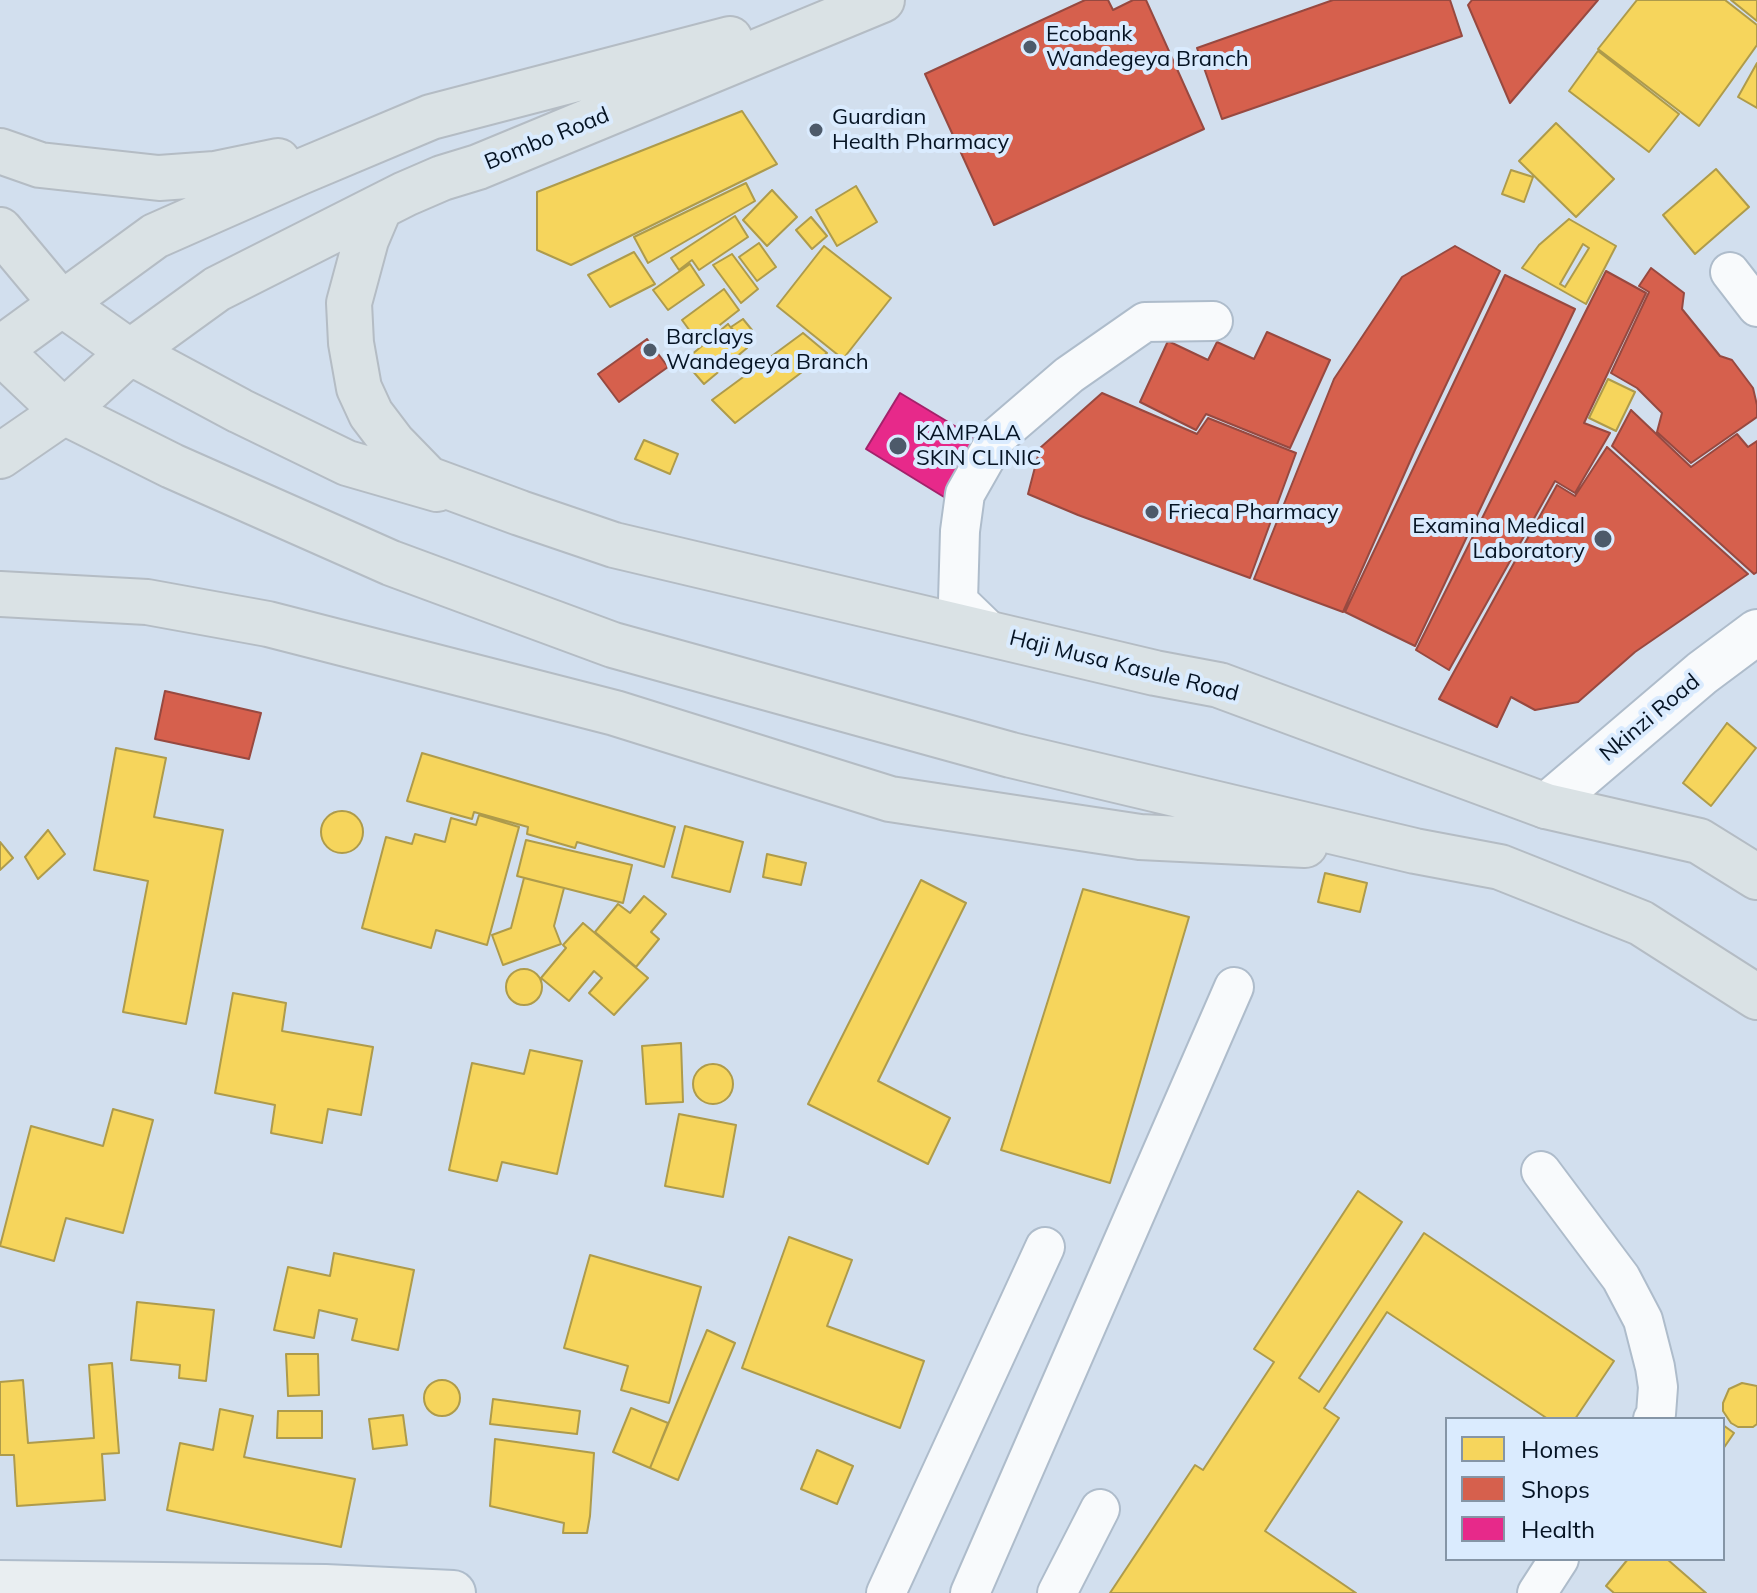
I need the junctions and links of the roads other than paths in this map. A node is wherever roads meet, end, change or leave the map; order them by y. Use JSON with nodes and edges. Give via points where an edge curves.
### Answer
{"nodes":[{"id":1,"x":881,"y":0,"type":"edge"},
{"id":2,"x":352,"y":150,"type":"junction"},
{"id":3,"x":0,"y":151,"type":"edge"},
{"id":4,"x":380,"y":207,"type":"junction"},
{"id":5,"x":0,"y":230,"type":"edge"},
{"id":6,"x":1730,"y":272,"type":"dead end"},
{"id":7,"x":61,"y":303,"type":"junction"},
{"id":8,"x":1757,"y":307,"type":"edge"},
{"id":9,"x":1213,"y":321,"type":"dead end"},
{"id":10,"x":0,"y":350,"type":"edge"},
{"id":11,"x":130,"y":352,"type":"junction"},
{"id":12,"x":64,"y":412,"type":"junction"},
{"id":13,"x":0,"y":456,"type":"edge"},
{"id":14,"x":520,"y":513,"type":"junction"},
{"id":15,"x":0,"y":594,"type":"edge"},
{"id":16,"x":1757,"y":632,"type":"edge"},
{"id":17,"x":991,"y":633,"type":"junction"},
{"id":18,"x":1546,"y":806,"type":"junction"},
{"id":19,"x":1415,"y":851,"type":"junction"},
{"id":20,"x":1757,"y":877,"type":"edge"},
{"id":21,"x":1234,"y":987,"type":"dead end"},
{"id":22,"x":1757,"y":997,"type":"edge"},
{"id":23,"x":1541,"y":1171,"type":"dead end"},
{"id":24,"x":1045,"y":1247,"type":"dead end"},
{"id":25,"x":1654,"y":1417,"type":"edge"},
{"id":26,"x":1100,"y":1509,"type":"dead end"},
{"id":27,"x":1558,"y":1561,"type":"edge"},
{"id":28,"x":0,"y":1583,"type":"edge"},
{"id":29,"x":453,"y":1593,"type":"edge"},
{"id":30,"x":886,"y":1593,"type":"edge"},
{"id":31,"x":970,"y":1593,"type":"edge"},
{"id":32,"x":1057,"y":1593,"type":"edge"},
{"id":33,"x":1537,"y":1593,"type":"edge"}],
"edges":[{"from":1,"to":2,"type":"main road","name":"Bombo Road","via":[[431,117]]},
{"from":1,"to":4,"type":"main road","name":"Bombo Road"},
{"from":2,"to":3,"type":"main road","via":[[215,174],[159,178],[40,165]]},
{"from":2,"to":7,"type":"main road","via":[[155,236]]},
{"from":4,"to":11,"type":"main road","name":"Bombo Road","via":[[217,289]]},
{"from":4,"to":14,"type":"main road","via":[[349,303],[359,388],[371,414],[428,479]]},
{"from":5,"to":7,"type":"main road"},
{"from":6,"to":8,"type":"lane"},
{"from":7,"to":10,"type":"main road"},
{"from":7,"to":11,"type":"main road"},
{"from":9,"to":17,"type":"lane","via":[[1145,322],[1069,375],[998,436],[965,494],[960,531],[958,601]]},
{"from":10,"to":12,"type":"main road"},
{"from":11,"to":12,"type":"main road","name":"Bombo Road"},
{"from":11,"to":14,"type":"main road","via":[[347,463]]},
{"from":12,"to":13,"type":"main road","name":"Bombo Road"},
{"from":12,"to":19,"type":"main road","via":[[391,563],[613,645],[1011,755]]},
{"from":14,"to":17,"type":"main road","name":"Haji Musa Kasule Road","via":[[614,545]]},
{"from":15,"to":19,"type":"main road","via":[[147,602],[268,624],[615,713],[890,799],[1140,837]]},
{"from":16,"to":18,"type":"street","name":"Nkinzi Road"},
{"from":17,"to":18,"type":"main road","name":"Haji Musa Kasule Road","via":[[1219,685]]},
{"from":18,"to":20,"type":"main road","name":"Haji Musa Kasule Road","via":[[1699,841]]},
{"from":19,"to":22,"type":"main road","via":[[1500,867],[1641,923]]},
{"from":21,"to":31,"type":"lane"},
{"from":23,"to":25,"type":"lane","via":[[1621,1278],[1643,1320],[1658,1387]]},
{"from":24,"to":30,"type":"lane"},
{"from":26,"to":32,"type":"lane"},
{"from":27,"to":33,"type":"lane"},
{"from":28,"to":29,"type":"main road"}]}
